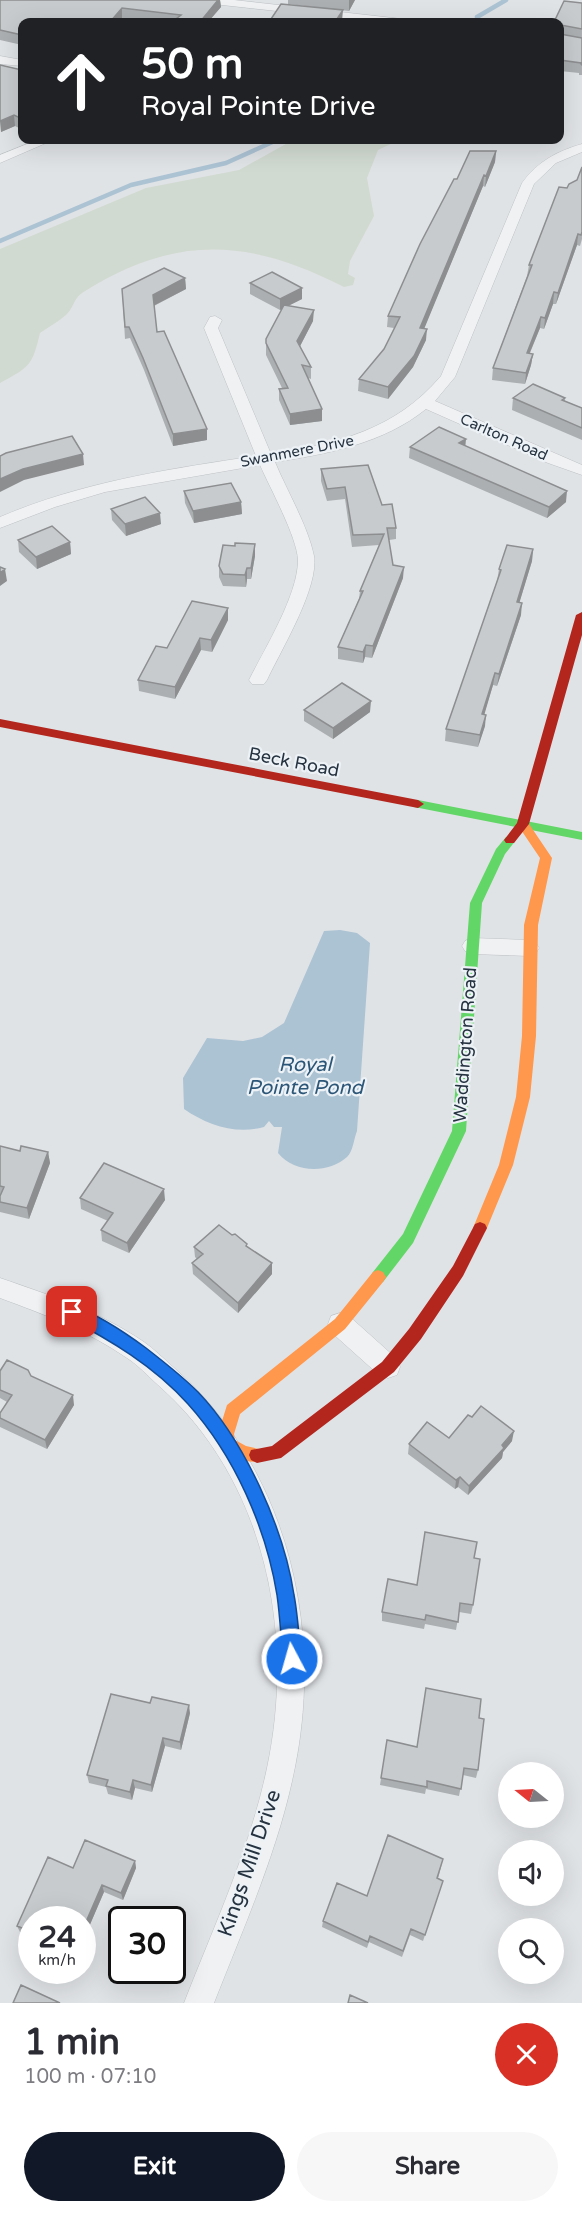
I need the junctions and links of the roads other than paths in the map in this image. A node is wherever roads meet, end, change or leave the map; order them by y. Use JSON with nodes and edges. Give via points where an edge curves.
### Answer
{"nodes":[{"id":1,"x":204,"y":0,"type":"edge"},
{"id":2,"x":352,"y":18,"type":"edge"},
{"id":3,"x":0,"y":60,"type":"edge"},
{"id":4,"x":18,"y":62,"type":"edge"},
{"id":5,"x":37,"y":144,"type":"edge"},
{"id":6,"x":582,"y":147,"type":"edge"},
{"id":7,"x":0,"y":159,"type":"edge"},
{"id":8,"x":215,"y":320,"type":"dead end"},
{"id":9,"x":426,"y":403,"type":"junction"},
{"id":10,"x":264,"y":459,"type":"junction"},
{"id":11,"x":582,"y":470,"type":"edge"},
{"id":12,"x":0,"y":523,"type":"edge"},
{"id":13,"x":582,"y":615,"type":"edge"},
{"id":14,"x":579,"y":636,"type":"edge"},
{"id":15,"x":258,"y":680,"type":"dead end"},
{"id":16,"x":0,"y":723,"type":"edge"},
{"id":17,"x":523,"y":824,"type":"junction"},
{"id":18,"x":582,"y":836,"type":"edge"},
{"id":19,"x":472,"y":946,"type":"junction"},
{"id":20,"x":529,"y":948,"type":"junction"},
{"id":21,"x":0,"y":1288,"type":"edge"},
{"id":22,"x":340,"y":1324,"type":"junction"},
{"id":23,"x":388,"y":1367,"type":"junction"},
{"id":24,"x":194,"y":1399,"type":"junction"},
{"id":25,"x":241,"y":1402,"type":"junction"},
{"id":26,"x":227,"y":1443,"type":"junction"},
{"id":27,"x":274,"y":1453,"type":"junction"},
{"id":28,"x":254,"y":1494,"type":"junction"},
{"id":29,"x":199,"y":2003,"type":"edge"}],
"edges":[{"from":1,"to":2,"type":"street","via":[[251,10]]},
{"from":3,"to":4,"type":"street"},
{"from":5,"to":7,"type":"street"},
{"from":6,"to":9,"type":"street","name":"Swanmere Drive","via":[[544,165],[528,183],[448,377]]},
{"from":8,"to":10,"type":"street","via":[[211,328],[217,347]]},
{"from":9,"to":10,"type":"street","name":"Swanmere Drive","via":[[396,424],[362,438]]},
{"from":9,"to":11,"type":"street","name":"Carlton Road"},
{"from":10,"to":12,"type":"street","name":"Swanmere Drive","via":[[109,486]]},
{"from":10,"to":15,"type":"street","via":[[306,559],[303,587]]},
{"from":13,"to":14,"type":"street","name":"Waddington Road"},
{"from":14,"to":17,"type":"street","name":"Waddington Road"},
{"from":16,"to":17,"type":"street","name":"Beck Road"},
{"from":17,"to":18,"type":"street","name":"Beck Road"},
{"from":17,"to":19,"type":"street","name":"Waddington Road","via":[[500,852],[476,903]]},
{"from":17,"to":20,"type":"street","via":[[546,858]]},
{"from":19,"to":20,"type":"street","name":"Waddington Road"},
{"from":19,"to":22,"type":"street","name":"Waddington Road","via":[[459,1131],[408,1238]]},
{"from":20,"to":23,"type":"street","via":[[528,1052],[523,1095],[489,1210],[458,1271]]},
{"from":21,"to":24,"type":"street","name":"Kings Mill Drive","via":[[57,1306],[114,1334],[157,1365]]},
{"from":22,"to":23,"type":"street"},
{"from":22,"to":25,"type":"street","name":"Waddington Road"},
{"from":23,"to":27,"type":"street"},
{"from":24,"to":25,"type":"street","via":[[218,1406]]},
{"from":24,"to":26,"type":"street","name":"Kings Mill Drive"},
{"from":25,"to":26,"type":"street","name":"Waddington Road","via":[[228,1421]]},
{"from":26,"to":27,"type":"street","via":[[238,1453]]},
{"from":26,"to":28,"type":"street","name":"Kings Mill Drive"},
{"from":27,"to":28,"type":"street","via":[[254,1482]]},
{"from":28,"to":29,"type":"street","name":"Kings Mill Drive","via":[[270,1534],[286,1594],[292,1659],[287,1733],[262,1835]]}]}
